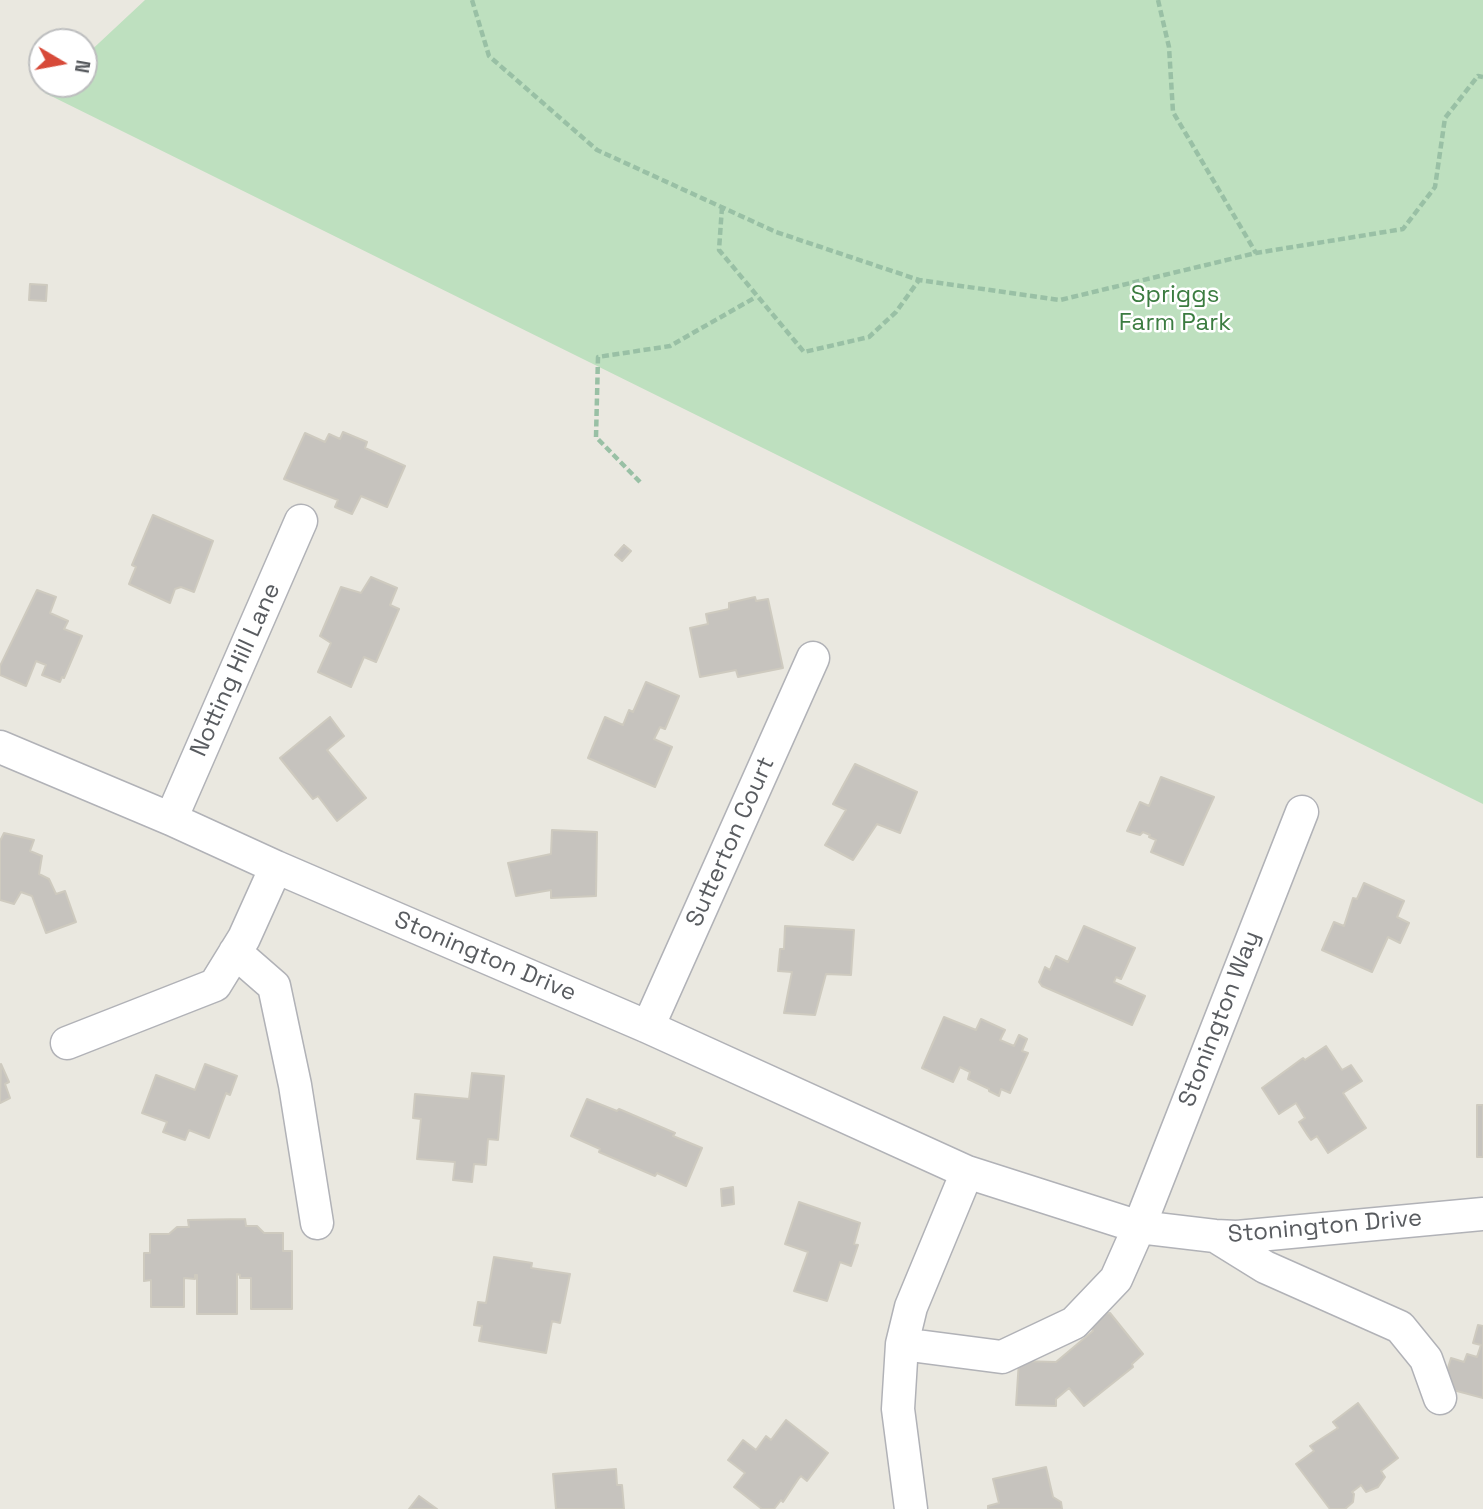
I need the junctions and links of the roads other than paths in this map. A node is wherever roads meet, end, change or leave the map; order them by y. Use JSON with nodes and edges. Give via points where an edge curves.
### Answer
{"nodes":[{"id":1,"x":301,"y":521,"type":"dead end"},
{"id":2,"x":813,"y":658,"type":"dead end"},
{"id":3,"x":0,"y":747,"type":"edge"},
{"id":4,"x":1302,"y":812,"type":"dead end"},
{"id":5,"x":171,"y":819,"type":"junction"},
{"id":6,"x":276,"y":867,"type":"junction"},
{"id":7,"x":235,"y":952,"type":"junction"},
{"id":8,"x":648,"y":1027,"type":"junction"},
{"id":9,"x":67,"y":1043,"type":"dead end"},
{"id":10,"x":967,"y":1172,"type":"junction"},
{"id":11,"x":1483,"y":1214,"type":"edge"},
{"id":12,"x":317,"y":1223,"type":"dead end"},
{"id":13,"x":1139,"y":1227,"type":"junction"},
{"id":14,"x":1215,"y":1236,"type":"junction"},
{"id":15,"x":902,"y":1344,"type":"junction"},
{"id":16,"x":1440,"y":1398,"type":"dead end"},
{"id":17,"x":911,"y":1509,"type":"edge"}],
"edges":[{"from":1,"to":5,"type":"street","name":"Notting Hill Lane"},
{"from":2,"to":8,"type":"street","name":"Sutterton Court"},
{"from":3,"to":5,"type":"street","name":"Stonington Drive"},
{"from":4,"to":13,"type":"street","name":"Stonington Way"},
{"from":5,"to":6,"type":"street","name":"Stonington Drive"},
{"from":6,"to":7,"type":"street"},
{"from":6,"to":8,"type":"street","name":"Stonington Drive"},
{"from":7,"to":9,"type":"street","via":[[215,985]]},
{"from":7,"to":12,"type":"street","via":[[274,986]]},
{"from":8,"to":10,"type":"street","name":"Stonington Drive"},
{"from":10,"to":13,"type":"street","name":"Stonington Drive"},
{"from":10,"to":15,"type":"street","via":[[911,1307]]},
{"from":11,"to":14,"type":"street","name":"Stonington Drive"},
{"from":13,"to":14,"type":"street","name":"Stonington Drive"},
{"from":13,"to":15,"type":"street","name":"Stonington Way","via":[[1116,1279],[1074,1323],[1002,1357]]},
{"from":14,"to":16,"type":"street","via":[[1265,1267],[1400,1327],[1426,1359]]},
{"from":15,"to":17,"type":"street","via":[[898,1409]]}]}
